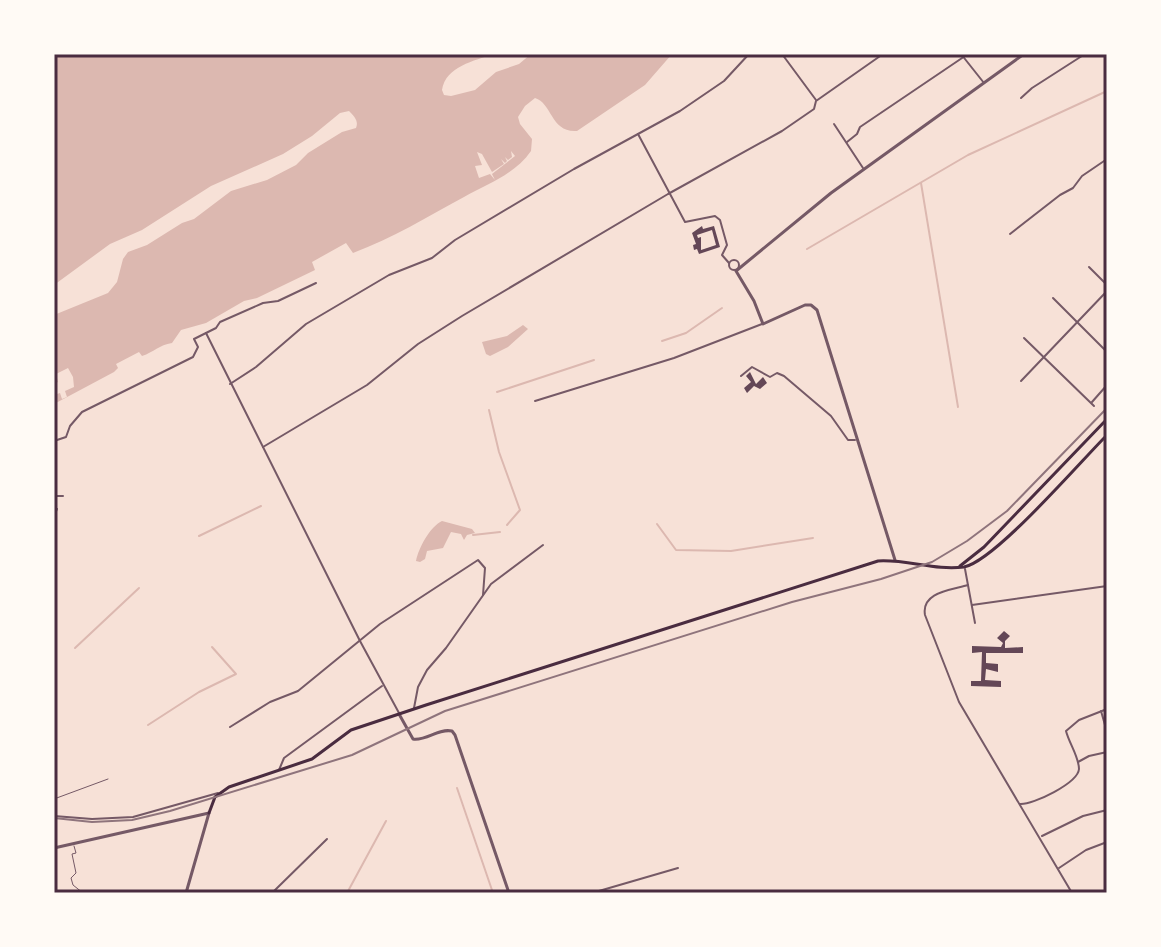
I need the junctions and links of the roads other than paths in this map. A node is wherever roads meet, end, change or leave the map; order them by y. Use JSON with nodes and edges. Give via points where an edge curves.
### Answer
{"nodes":[{"id":1,"x":737,"y":54,"type":"edge"},
{"id":2,"x":749,"y":54,"type":"edge"},
{"id":3,"x":782,"y":54,"type":"edge"},
{"id":4,"x":883,"y":54,"type":"edge"},
{"id":5,"x":968,"y":54,"type":"edge"},
{"id":6,"x":1024,"y":54,"type":"edge"},
{"id":7,"x":1085,"y":54,"type":"edge"},
{"id":8,"x":963,"y":56,"type":"edge"},
{"id":9,"x":743,"y":61,"type":"junction"},
{"id":10,"x":984,"y":84,"type":"junction"},
{"id":11,"x":1021,"y":98,"type":"dead end"},
{"id":12,"x":816,"y":101,"type":"junction"},
{"id":13,"x":834,"y":124,"type":"dead end"},
{"id":14,"x":638,"y":133,"type":"junction"},
{"id":15,"x":847,"y":142,"type":"junction"},
{"id":16,"x":1107,"y":159,"type":"edge"},
{"id":17,"x":864,"y":169,"type":"junction"},
{"id":18,"x":668,"y":194,"type":"junction"},
{"id":19,"x":1010,"y":234,"type":"dead end"},
{"id":20,"x":729,"y":263,"type":"junction"},
{"id":21,"x":1089,"y":267,"type":"dead end"},
{"id":22,"x":736,"y":270,"type":"junction"},
{"id":23,"x":316,"y":283,"type":"dead end"},
{"id":24,"x":1107,"y":285,"type":"edge"},
{"id":25,"x":1107,"y":291,"type":"edge"},
{"id":26,"x":1053,"y":298,"type":"dead end"},
{"id":27,"x":1078,"y":322,"type":"junction"},
{"id":28,"x":763,"y":324,"type":"junction"},
{"id":29,"x":206,"y":333,"type":"junction"},
{"id":30,"x":1024,"y":338,"type":"dead end"},
{"id":31,"x":1107,"y":352,"type":"edge"},
{"id":32,"x":1044,"y":359,"type":"junction"},
{"id":33,"x":741,"y":376,"type":"dead end"},
{"id":34,"x":1021,"y":381,"type":"dead end"},
{"id":35,"x":230,"y":384,"type":"junction"},
{"id":36,"x":1107,"y":385,"type":"edge"},
{"id":37,"x":535,"y":401,"type":"dead end"},
{"id":38,"x":1107,"y":419,"type":"edge"},
{"id":39,"x":1107,"y":435,"type":"edge"},
{"id":40,"x":858,"y":440,"type":"junction"},
{"id":41,"x":54,"y":441,"type":"edge"},
{"id":42,"x":263,"y":447,"type":"junction"},
{"id":43,"x":54,"y":496,"type":"edge"},
{"id":44,"x":63,"y":496,"type":"dead end"},
{"id":45,"x":57,"y":509,"type":"dead end"},
{"id":46,"x":54,"y":517,"type":"edge"},
{"id":47,"x":543,"y":545,"type":"dead end"},
{"id":48,"x":985,"y":546,"type":"junction"},
{"id":49,"x":991,"y":553,"type":"junction"},
{"id":50,"x":895,"y":560,"type":"junction"},
{"id":51,"x":965,"y":566,"type":"junction"},
{"id":52,"x":956,"y":567,"type":"junction"},
{"id":53,"x":968,"y":585,"type":"junction"},
{"id":54,"x":1107,"y":586,"type":"edge"},
{"id":55,"x":483,"y":595,"type":"junction"},
{"id":56,"x":972,"y":605,"type":"junction"},
{"id":57,"x":975,"y":623,"type":"dead end"},
{"id":58,"x":360,"y":641,"type":"junction"},
{"id":59,"x":383,"y":685,"type":"junction"},
{"id":60,"x":414,"y":709,"type":"junction"},
{"id":61,"x":1107,"y":709,"type":"edge"},
{"id":62,"x":1101,"y":711,"type":"junction"},
{"id":63,"x":399,"y":714,"type":"junction"},
{"id":64,"x":230,"y":727,"type":"dead end"},
{"id":65,"x":1107,"y":732,"type":"edge"},
{"id":66,"x":1107,"y":752,"type":"edge"},
{"id":67,"x":1078,"y":762,"type":"junction"},
{"id":68,"x":278,"y":771,"type":"junction"},
{"id":69,"x":108,"y":779,"type":"dead end"},
{"id":70,"x":220,"y":793,"type":"junction"},
{"id":71,"x":54,"y":799,"type":"edge"},
{"id":72,"x":1018,"y":804,"type":"junction"},
{"id":73,"x":1107,"y":810,"type":"edge"},
{"id":74,"x":209,"y":813,"type":"junction"},
{"id":75,"x":54,"y":816,"type":"edge"},
{"id":76,"x":1040,"y":837,"type":"junction"},
{"id":77,"x":327,"y":839,"type":"dead end"},
{"id":78,"x":1107,"y":842,"type":"edge"},
{"id":79,"x":74,"y":843,"type":"junction"},
{"id":80,"x":54,"y":848,"type":"edge"},
{"id":81,"x":678,"y":868,"type":"dead end"},
{"id":82,"x":1058,"y":869,"type":"junction"},
{"id":83,"x":83,"y":893,"type":"edge"},
{"id":84,"x":186,"y":893,"type":"edge"},
{"id":85,"x":272,"y":893,"type":"edge"},
{"id":86,"x":509,"y":893,"type":"edge"},
{"id":87,"x":592,"y":893,"type":"edge"},
{"id":88,"x":1072,"y":893,"type":"edge"}],
"edges":[{"from":1,"to":9,"type":"street"},
{"from":2,"to":9,"type":"street"},
{"from":3,"to":12,"type":"street"},
{"from":4,"to":12,"type":"street"},
{"from":5,"to":8,"type":"street"},
{"from":6,"to":10,"type":"street"},
{"from":7,"to":11,"type":"street"},
{"from":8,"to":10,"type":"street"},
{"from":8,"to":15,"type":"street","via":[[860,127]]},
{"from":9,"to":14,"type":"street","via":[[724,81]]},
{"from":10,"to":17,"type":"street"},
{"from":12,"to":18,"type":"street","via":[[814,109],[782,131]]},
{"from":13,"to":15,"type":"street"},
{"from":14,"to":18,"type":"street"},
{"from":14,"to":35,"type":"street","via":[[432,258],[389,275],[306,324]]},
{"from":15,"to":17,"type":"street"},
{"from":16,"to":19,"type":"street"},
{"from":17,"to":22,"type":"street"},
{"from":18,"to":20,"type":"street","via":[[685,222],[715,216],[720,220],[727,245],[722,255]]},
{"from":18,"to":42,"type":"street","via":[[462,316],[367,385]]},
{"from":20,"to":22,"type":"street"},
{"from":20,"to":22,"type":"street","via":[[737,261]]},
{"from":21,"to":24,"type":"street"},
{"from":22,"to":28,"type":"street"},
{"from":23,"to":29,"type":"street","via":[[237,313]]},
{"from":25,"to":27,"type":"street"},
{"from":26,"to":27,"type":"street"},
{"from":27,"to":31,"type":"street"},
{"from":27,"to":32,"type":"street"},
{"from":28,"to":37,"type":"street"},
{"from":28,"to":40,"type":"street","via":[[805,305],[817,310]]},
{"from":29,"to":35,"type":"street"},
{"from":29,"to":41,"type":"street","via":[[194,339],[198,347],[193,357],[82,412],[66,437]]},
{"from":30,"to":32,"type":"street"},
{"from":32,"to":34,"type":"street"},
{"from":32,"to":36,"type":"street","via":[[1093,405]]},
{"from":33,"to":40,"type":"street","via":[[752,367],[770,377],[784,376],[831,416],[848,440]]},
{"from":35,"to":42,"type":"street"},
{"from":38,"to":48,"type":"main road"},
{"from":39,"to":49,"type":"main road"},
{"from":40,"to":50,"type":"street"},
{"from":42,"to":58,"type":"street"},
{"from":43,"to":44,"type":"street"},
{"from":45,"to":46,"type":"street"},
{"from":47,"to":55,"type":"street"},
{"from":48,"to":49,"type":"main road"},
{"from":48,"to":52,"type":"main road"},
{"from":49,"to":51,"type":"main road"},
{"from":50,"to":52,"type":"main road"},
{"from":50,"to":60,"type":"main road","via":[[773,593]]},
{"from":51,"to":52,"type":"main road"},
{"from":51,"to":53,"type":"street"},
{"from":53,"to":56,"type":"street"},
{"from":53,"to":72,"type":"street","via":[[926,600],[925,615],[959,702]]},
{"from":54,"to":56,"type":"street"},
{"from":55,"to":58,"type":"street","via":[[485,568],[478,560]]},
{"from":55,"to":60,"type":"street","via":[[427,670]]},
{"from":56,"to":57,"type":"street"},
{"from":58,"to":59,"type":"street"},
{"from":58,"to":64,"type":"street","via":[[298,691]]},
{"from":59,"to":63,"type":"street"},
{"from":59,"to":68,"type":"street","via":[[284,758]]},
{"from":60,"to":63,"type":"main road"},
{"from":61,"to":62,"type":"street"},
{"from":62,"to":65,"type":"street"},
{"from":62,"to":67,"type":"street","via":[[1066,731]]},
{"from":63,"to":68,"type":"main road","via":[[351,730],[312,759]]},
{"from":63,"to":86,"type":"street","via":[[413,739],[444,730],[455,735]]},
{"from":66,"to":67,"type":"street"},
{"from":67,"to":72,"type":"street","via":[[1074,779],[1026,805]]},
{"from":68,"to":70,"type":"main road"},
{"from":69,"to":71,"type":"lane"},
{"from":70,"to":74,"type":"main road"},
{"from":70,"to":75,"type":"street","via":[[133,817]]},
{"from":72,"to":76,"type":"street"},
{"from":73,"to":76,"type":"street"},
{"from":74,"to":79,"type":"street"},
{"from":74,"to":84,"type":"street"},
{"from":76,"to":82,"type":"street"},
{"from":77,"to":85,"type":"street"},
{"from":78,"to":82,"type":"street"},
{"from":79,"to":80,"type":"street"},
{"from":79,"to":83,"type":"lane","via":[[76,873],[71,878]]},
{"from":81,"to":87,"type":"street"},
{"from":82,"to":88,"type":"street"}]}
